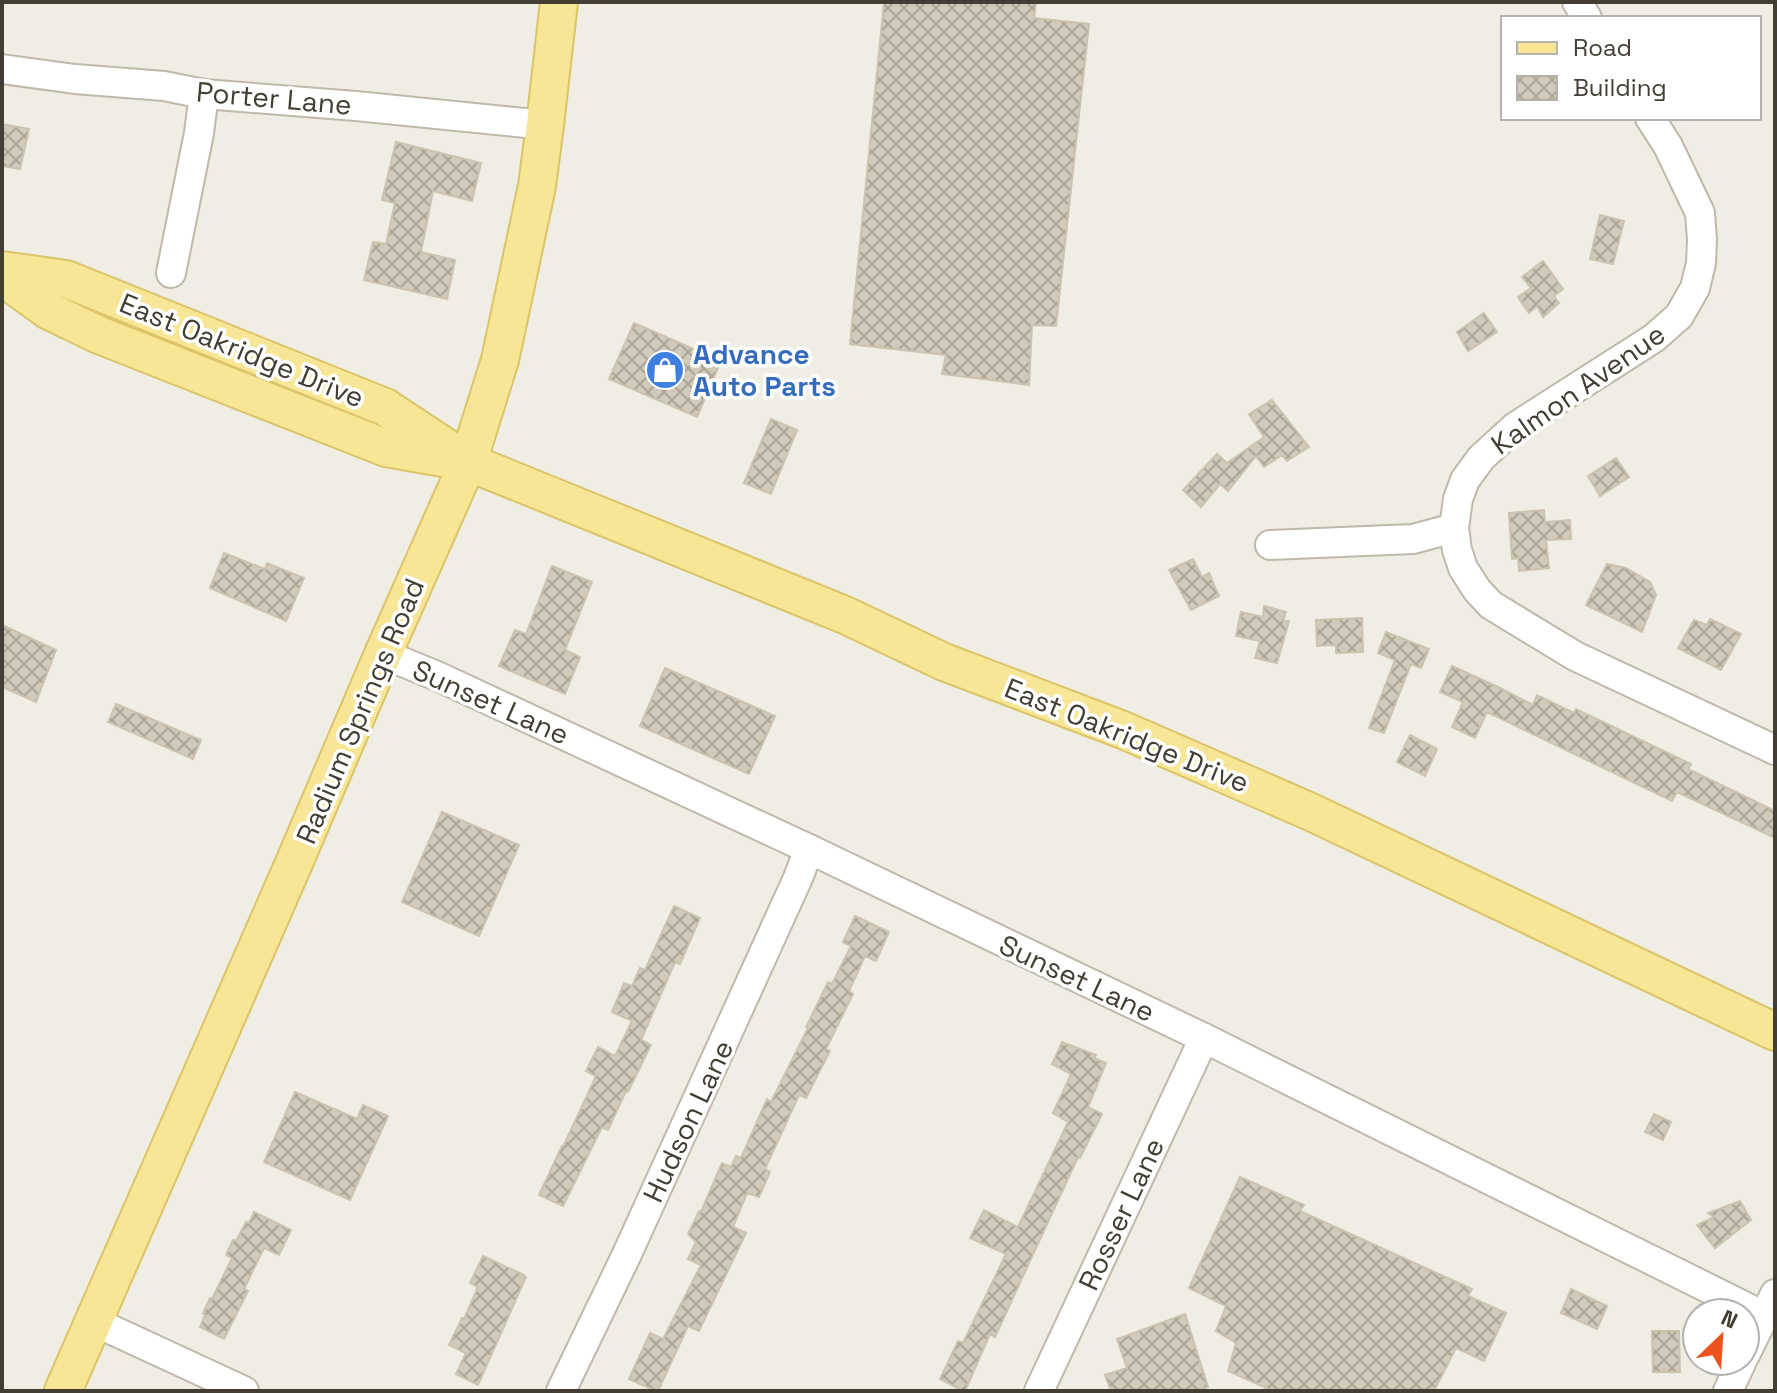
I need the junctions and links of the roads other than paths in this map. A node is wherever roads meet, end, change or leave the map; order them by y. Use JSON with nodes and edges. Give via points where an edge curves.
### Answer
{"nodes":[{"id":1,"x":559,"y":2,"type":"edge"},
{"id":2,"x":2,"y":69,"type":"edge"},
{"id":3,"x":204,"y":94,"type":"junction"},
{"id":4,"x":1651,"y":120,"type":"edge"},
{"id":5,"x":545,"y":125,"type":"junction"},
{"id":6,"x":2,"y":270,"type":"edge"},
{"id":7,"x":171,"y":273,"type":"dead end"},
{"id":8,"x":2,"y":277,"type":"edge"},
{"id":9,"x":468,"y":462,"type":"junction"},
{"id":10,"x":1454,"y":528,"type":"junction"},
{"id":11,"x":1270,"y":545,"type":"dead end"},
{"id":12,"x":383,"y":654,"type":"junction"},
{"id":13,"x":1775,"y":750,"type":"edge"},
{"id":14,"x":809,"y":849,"type":"junction"},
{"id":15,"x":1775,"y":1032,"type":"edge"},
{"id":16,"x":1204,"y":1038,"type":"junction"},
{"id":17,"x":1770,"y":1305,"type":"edge"},
{"id":18,"x":95,"y":1322,"type":"junction"},
{"id":19,"x":1761,"y":1323,"type":"edge"},
{"id":20,"x":63,"y":1391,"type":"edge"},
{"id":21,"x":244,"y":1391,"type":"edge"},
{"id":22,"x":561,"y":1391,"type":"edge"},
{"id":23,"x":1039,"y":1391,"type":"edge"}],
"edges":[{"from":1,"to":5,"type":"main road","name":"Radium Springs Road"},
{"from":2,"to":3,"type":"street","name":"Porter Lane"},
{"from":3,"to":5,"type":"street","name":"Porter Lane"},
{"from":3,"to":7,"type":"street"},
{"from":4,"to":10,"type":"street","name":"Kalmon Avenue","via":[[1700,213],[1701,263],[1695,288],[1679,316],[1654,338],[1515,427],[1481,458],[1465,480]]},
{"from":5,"to":9,"type":"main road","name":"Radium Springs Road","via":[[500,360]]},
{"from":6,"to":9,"type":"main road","name":"East Oakridge Drive","via":[[66,279],[385,407]]},
{"from":8,"to":9,"type":"main road","name":"East Oakridge Drive","via":[[49,311],[99,335],[386,448]]},
{"from":9,"to":12,"type":"main road","name":"Radium Springs Road"},
{"from":9,"to":15,"type":"main road","name":"East Oakridge Drive","via":[[845,615],[944,662],[1123,730],[1311,812]]},
{"from":10,"to":11,"type":"street","via":[[1413,539]]},
{"from":10,"to":13,"type":"street","name":"Kalmon Avenue","via":[[1463,568],[1491,605],[1575,656]]},
{"from":12,"to":14,"type":"street","name":"Sunset Lane"},
{"from":12,"to":18,"type":"main road","name":"Radium Springs Road"},
{"from":14,"to":16,"type":"street","name":"Sunset Lane"},
{"from":14,"to":22,"type":"street","name":"Hudson Lane"},
{"from":16,"to":17,"type":"street","name":"Sunset Lane","via":[[1710,1291]]},
{"from":16,"to":23,"type":"street","name":"Rosser Lane"},
{"from":17,"to":19,"type":"street"},
{"from":18,"to":20,"type":"main road","name":"Radium Springs Road"},
{"from":18,"to":21,"type":"street"}]}
